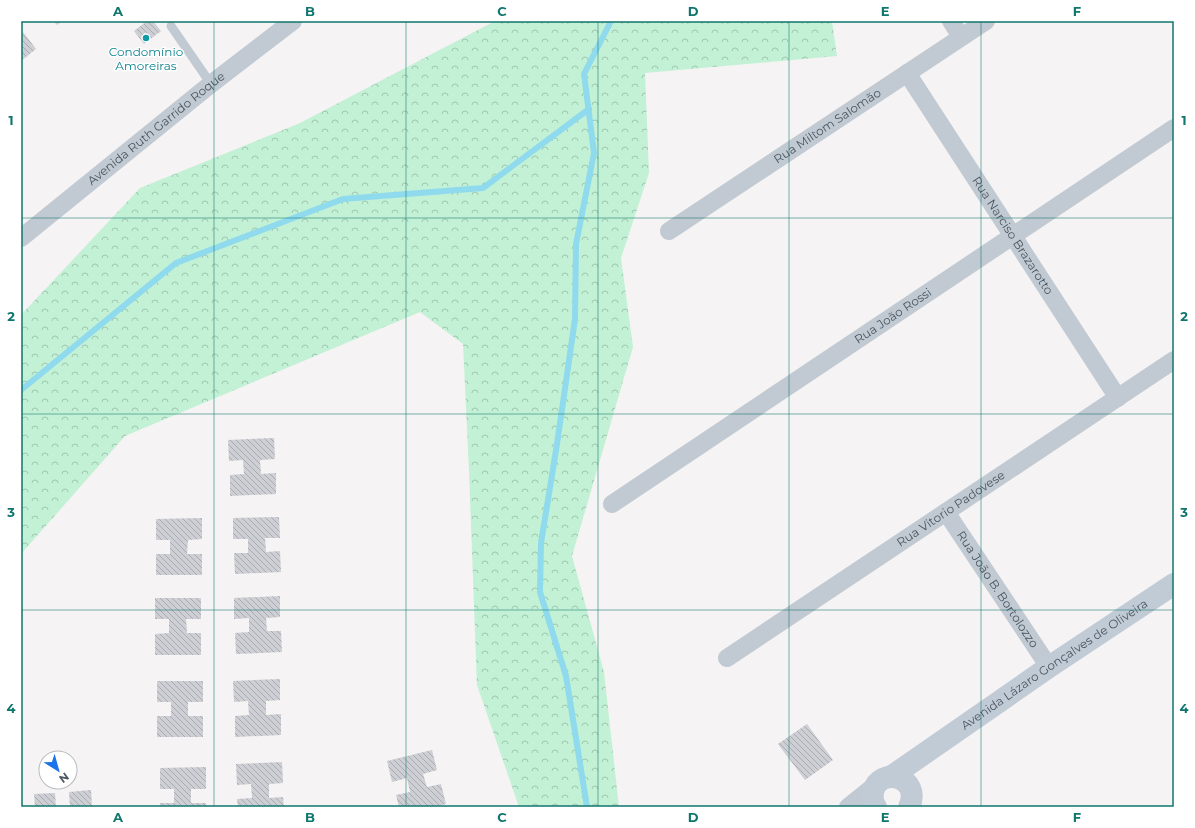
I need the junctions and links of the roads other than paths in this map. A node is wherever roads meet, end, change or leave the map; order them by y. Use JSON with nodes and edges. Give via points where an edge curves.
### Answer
{"nodes":[{"id":1,"x":292,"y":21,"type":"edge"},
{"id":2,"x":951,"y":21,"type":"edge"},
{"id":3,"x":986,"y":21,"type":"edge"},
{"id":4,"x":171,"y":26,"type":"dead end"},
{"id":5,"x":962,"y":37,"type":"junction"},
{"id":6,"x":907,"y":73,"type":"junction"},
{"id":7,"x":210,"y":84,"type":"junction"},
{"id":8,"x":1174,"y":128,"type":"edge"},
{"id":9,"x":669,"y":231,"type":"dead end"},
{"id":10,"x":1013,"y":236,"type":"junction"},
{"id":11,"x":21,"y":238,"type":"edge"},
{"id":12,"x":1174,"y":360,"type":"edge"},
{"id":13,"x":1118,"y":398,"type":"junction"},
{"id":14,"x":612,"y":504,"type":"dead end"},
{"id":15,"x":946,"y":512,"type":"junction"},
{"id":16,"x":1174,"y":584,"type":"edge"},
{"id":17,"x":727,"y":658,"type":"dead end"},
{"id":18,"x":1049,"y":666,"type":"junction"},
{"id":19,"x":892,"y":780,"type":"junction"},
{"id":20,"x":848,"y":807,"type":"edge"},
{"id":21,"x":876,"y":807,"type":"edge"},
{"id":22,"x":909,"y":807,"type":"edge"}],
"edges":[{"from":1,"to":7,"type":"street","name":"Avenida Ruth Garrido Roque"},
{"from":2,"to":5,"type":"street"},
{"from":3,"to":5,"type":"street","name":"Rua Miltom Salomão"},
{"from":4,"to":7,"type":"lane"},
{"from":5,"to":6,"type":"street","name":"Rua Miltom Salomão"},
{"from":6,"to":9,"type":"street","name":"Rua Miltom Salomão"},
{"from":6,"to":10,"type":"street","name":"Rua Narciso Brazarotto"},
{"from":7,"to":11,"type":"street","name":"Avenida Ruth Garrido Roque"},
{"from":8,"to":10,"type":"street","name":"Rua João Rossi"},
{"from":10,"to":13,"type":"street","name":"Rua Narciso Brazarotto"},
{"from":10,"to":14,"type":"street","name":"Rua João Rossi"},
{"from":12,"to":13,"type":"street","name":"Rua Vitorio Padovese"},
{"from":13,"to":15,"type":"street","name":"Rua Vitorio Padovese"},
{"from":15,"to":17,"type":"street","name":"Rua Vitorio Padovese"},
{"from":15,"to":18,"type":"street","name":"Rua João B. Bortolozzo"},
{"from":16,"to":18,"type":"street","name":"Avenida Lázaro Gonçalves de Oliveira"},
{"from":18,"to":19,"type":"street","name":"Avenida Lázaro Gonçalves de Oliveira","via":[[936,745]]},
{"from":19,"to":20,"type":"street","name":"Avenida Lázaro Gonçalves de Oliveira"},
{"from":19,"to":21,"type":"street","via":[[874,789]]},
{"from":19,"to":22,"type":"street","via":[[911,789]]}]}
